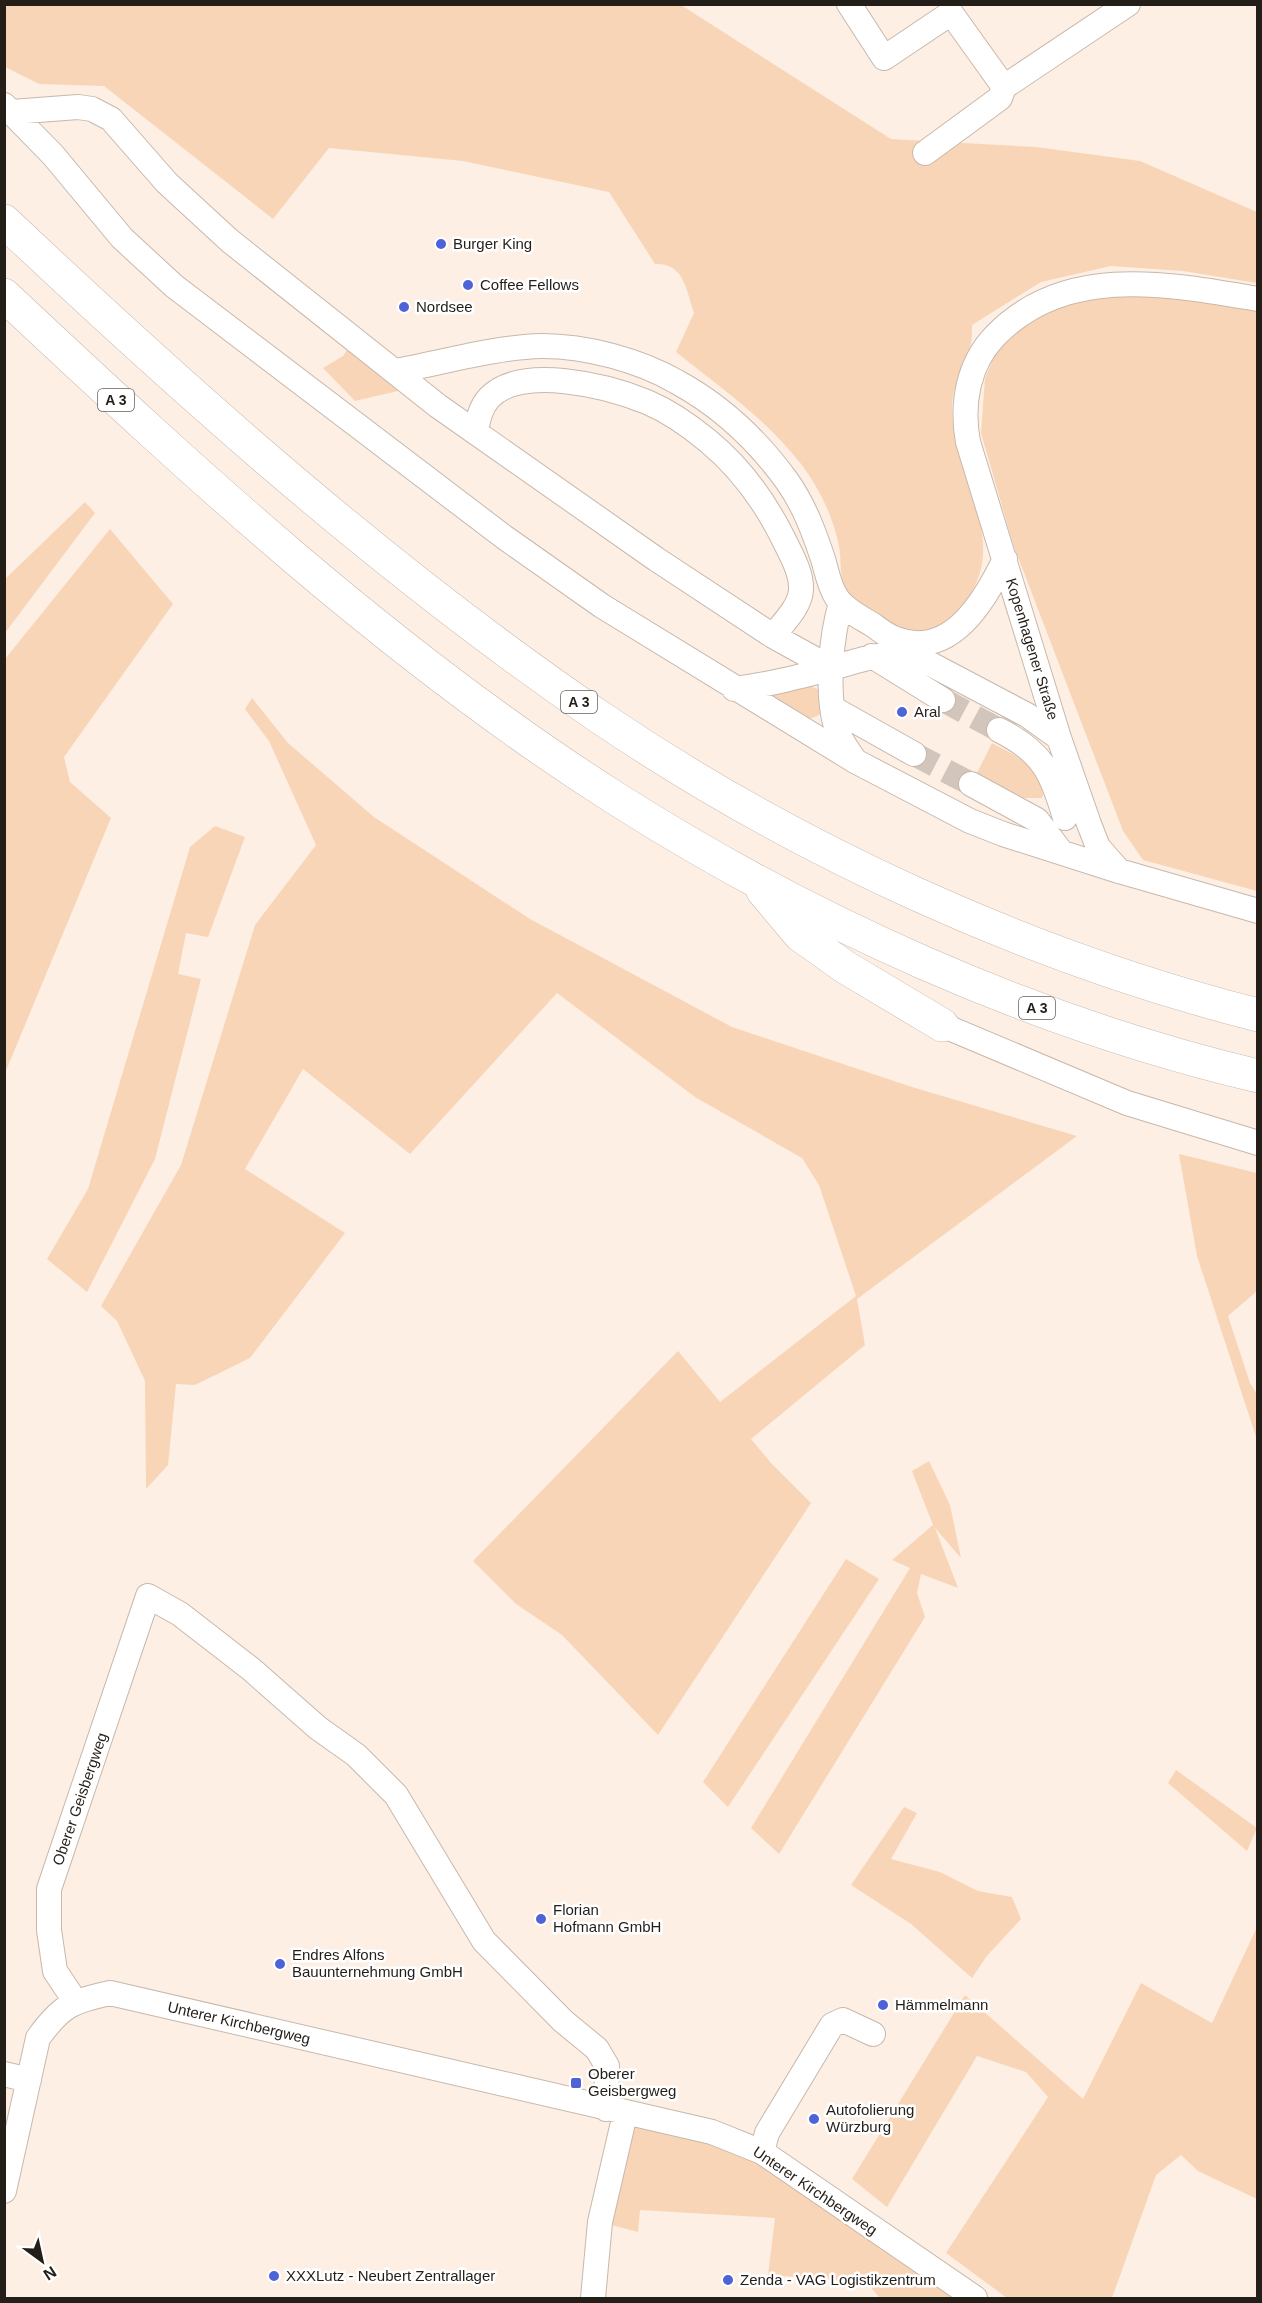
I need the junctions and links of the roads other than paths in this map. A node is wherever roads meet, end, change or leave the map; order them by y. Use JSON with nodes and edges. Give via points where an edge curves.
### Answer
{"nodes":[{"id":1,"x":849,"y":4,"type":"edge"},
{"id":2,"x":1128,"y":4,"type":"edge"},
{"id":3,"x":1004,"y":87,"type":"junction"},
{"id":4,"x":8,"y":109,"type":"edge"},
{"id":5,"x":925,"y":153,"type":"dead end"},
{"id":6,"x":4,"y":221,"type":"edge"},
{"id":7,"x":4,"y":295,"type":"edge"},
{"id":8,"x":1257,"y":299,"type":"edge"},
{"id":9,"x":395,"y":372,"type":"junction"},
{"id":10,"x":476,"y":432,"type":"junction"},
{"id":11,"x":1005,"y":560,"type":"junction"},
{"id":12,"x":800,"y":576,"type":"junction"},
{"id":13,"x":841,"y":603,"type":"junction"},
{"id":14,"x":773,"y":636,"type":"junction"},
{"id":15,"x":920,"y":650,"type":"junction"},
{"id":16,"x":872,"y":656,"type":"junction"},
{"id":17,"x":831,"y":668,"type":"junction"},
{"id":18,"x":735,"y":689,"type":"junction"},
{"id":19,"x":943,"y":700,"type":"tunnel mouth"},
{"id":20,"x":834,"y":709,"type":"junction"},
{"id":21,"x":999,"y":730,"type":"tunnel mouth"},
{"id":22,"x":1059,"y":738,"type":"junction"},
{"id":23,"x":914,"y":754,"type":"tunnel mouth"},
{"id":24,"x":855,"y":761,"type":"junction"},
{"id":25,"x":971,"y":784,"type":"tunnel mouth"},
{"id":26,"x":1025,"y":811,"type":"junction"},
{"id":27,"x":1077,"y":821,"type":"junction"},
{"id":28,"x":1062,"y":853,"type":"junction"},
{"id":29,"x":1119,"y":871,"type":"junction"},
{"id":30,"x":752,"y":879,"type":"junction"},
{"id":31,"x":1257,"y":911,"type":"edge"},
{"id":32,"x":1257,"y":1015,"type":"edge"},
{"id":33,"x":942,"y":1025,"type":"joint"},
{"id":34,"x":1257,"y":1076,"type":"edge"},
{"id":35,"x":1257,"y":1143,"type":"edge"},
{"id":36,"x":75,"y":2001,"type":"junction"},
{"id":37,"x":873,"y":2034,"type":"dead end"},
{"id":38,"x":4,"y":2074,"type":"edge"},
{"id":39,"x":29,"y":2080,"type":"junction"},
{"id":40,"x":615,"y":2112,"type":"junction"},
{"id":41,"x":762,"y":2152,"type":"junction"},
{"id":42,"x":4,"y":2191,"type":"edge"},
{"id":43,"x":593,"y":2298,"type":"edge"},
{"id":44,"x":975,"y":2298,"type":"edge"}],
"edges":[{"from":1,"to":3,"type":"street","via":[[884,58],[951,13]]},
{"from":2,"to":3,"type":"street"},
{"from":3,"to":5,"type":"street","via":[[1000,98]]},
{"from":4,"to":9,"type":"street","via":[[78,107],[111,119],[195,210]]},
{"from":4,"to":18,"type":"street","via":[[53,155],[122,238],[174,286],[504,537],[602,606]]},
{"from":6,"to":32,"type":"highway","number":"A 3","via":[[309,496],[424,589],[604,720],[777,824],[858,867],[1027,940]]},
{"from":7,"to":30,"type":"highway","number":"A 3","via":[[127,410],[377,625],[612,796]]},
{"from":8,"to":11,"type":"street","name":"Kopenhagener Straße","via":[[1190,287],[1114,284],[1050,297],[1003,327],[975,366],[965,414],[968,441]]},
{"from":9,"to":10,"type":"street"},
{"from":9,"to":13,"type":"street","via":[[498,350],[542,346],[640,365],[676,381],[754,440],[788,483],[813,530],[832,589]]},
{"from":10,"to":12,"type":"street","via":[[486,402],[516,383],[598,386],[648,402],[707,441],[744,476],[774,520]]},
{"from":10,"to":14,"type":"street"},
{"from":11,"to":15,"type":"street","name":"Kopenhagener Straße","via":[[970,617]]},
{"from":11,"to":22,"type":"street","name":"Kopenhagener Straße"},
{"from":12,"to":13,"type":"street","via":[[813,582],[824,597]]},
{"from":12,"to":14,"type":"street","via":[[798,600]]},
{"from":13,"to":15,"type":"street","via":[[894,639]]},
{"from":13,"to":17,"type":"street","via":[[833,630]]},
{"from":14,"to":17,"type":"street"},
{"from":15,"to":16,"type":"street"},
{"from":15,"to":22,"type":"street"},
{"from":16,"to":17,"type":"street"},
{"from":16,"to":19,"type":"street"},
{"from":17,"to":18,"type":"street"},
{"from":17,"to":20,"type":"street"},
{"from":18,"to":24,"type":"street"},
{"from":20,"to":23,"type":"street"},
{"from":20,"to":24,"type":"street","via":[[839,735]]},
{"from":21,"to":27,"type":"street","via":[[1040,758]]},
{"from":22,"to":27,"type":"street","name":"Kopenhagener Straße"},
{"from":24,"to":28,"type":"street","via":[[985,828]]},
{"from":25,"to":26,"type":"street"},
{"from":26,"to":27,"type":"street"},
{"from":26,"to":28,"type":"street","via":[[1045,828]]},
{"from":27,"to":29,"type":"street"},
{"from":28,"to":29,"type":"street"},
{"from":29,"to":31,"type":"street"},
{"from":30,"to":33,"type":"highway","via":[[800,935]]},
{"from":30,"to":34,"type":"highway","number":"A 3","via":[[917,960],[1017,1000],[1125,1038]]},
{"from":33,"to":35,"type":"street","via":[[1127,1103]]},
{"from":36,"to":39,"type":"street","name":"Unterer Kirchbergweg","via":[[52,2019],[38,2038]]},
{"from":36,"to":40,"type":"street","name":"Unterer Kirchbergweg","via":[[110,1994]]},
{"from":36,"to":40,"type":"street","name":"Oberer Geisbergweg","via":[[54,1971],[49,1889],[148,1596],[180,1614],[242,1662],[318,1728],[356,1755],[396,1795],[484,1941],[563,2021],[597,2049],[607,2066]]},
{"from":37,"to":41,"type":"street","via":[[843,2020],[832,2025],[767,2133]]},
{"from":38,"to":39,"type":"street"},
{"from":39,"to":42,"type":"street","name":"Unterer Kirchbergweg"},
{"from":40,"to":41,"type":"street","name":"Unterer Kirchbergweg","via":[[712,2132]]},
{"from":40,"to":43,"type":"street"},
{"from":41,"to":44,"type":"street","name":"Unterer Kirchbergweg"}]}
